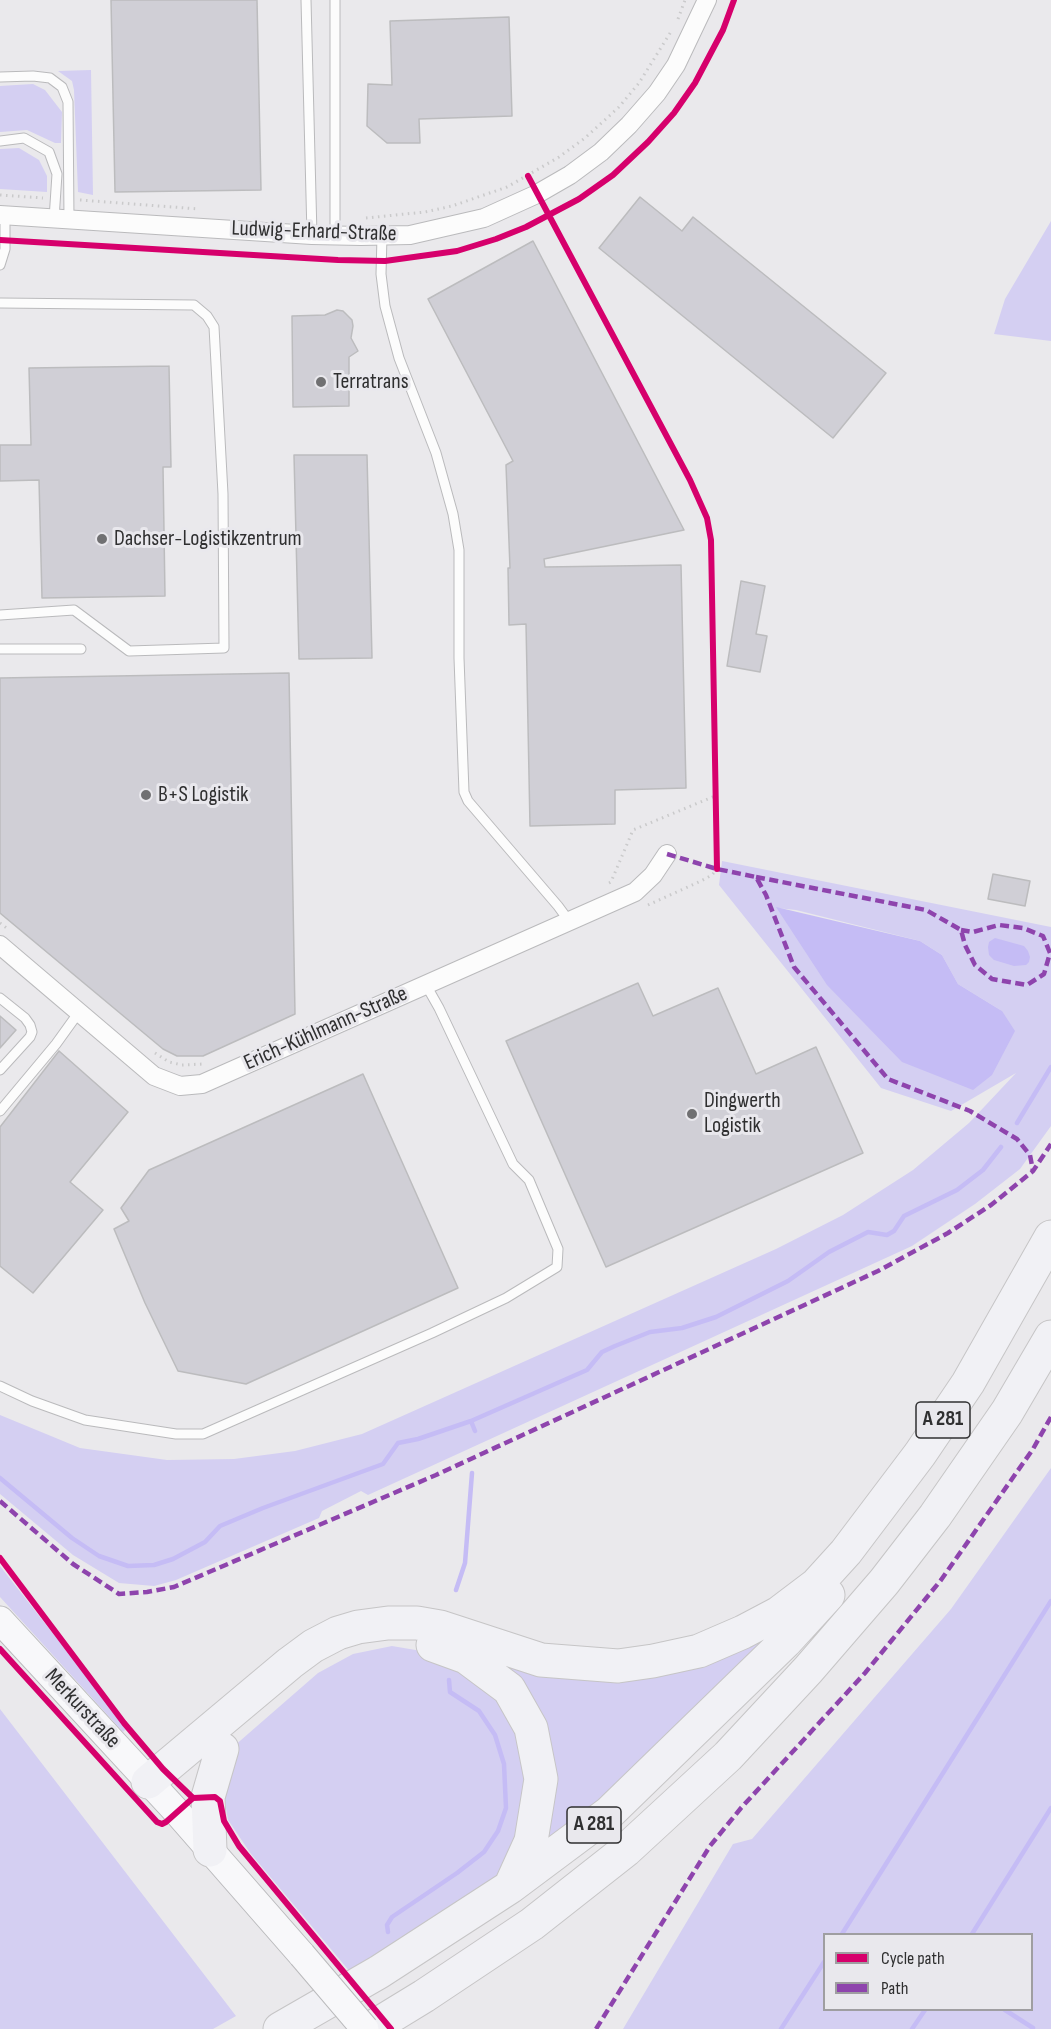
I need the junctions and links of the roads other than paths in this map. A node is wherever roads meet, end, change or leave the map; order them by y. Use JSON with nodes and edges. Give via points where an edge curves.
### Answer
{"nodes":[{"id":1,"x":306,"y":0,"type":"edge"},
{"id":2,"x":335,"y":0,"type":"edge"},
{"id":3,"x":707,"y":0,"type":"edge"},
{"id":4,"x":0,"y":77,"type":"edge"},
{"id":5,"x":0,"y":141,"type":"edge"},
{"id":6,"x":3,"y":215,"type":"edge"},
{"id":7,"x":62,"y":219,"type":"junction"},
{"id":8,"x":334,"y":228,"type":"junction"},
{"id":9,"x":312,"y":235,"type":"junction"},
{"id":10,"x":382,"y":236,"type":"junction"},
{"id":11,"x":0,"y":265,"type":"edge"},
{"id":12,"x":0,"y":303,"type":"edge"},
{"id":13,"x":0,"y":615,"type":"edge"},
{"id":14,"x":0,"y":649,"type":"edge"},
{"id":15,"x":81,"y":649,"type":"dead end"},
{"id":16,"x":667,"y":855,"type":"dead end"},
{"id":17,"x":568,"y":921,"type":"junction"},
{"id":18,"x":4,"y":937,"type":"edge"},
{"id":19,"x":426,"y":985,"type":"junction"},
{"id":20,"x":0,"y":998,"type":"edge"},
{"id":21,"x":79,"y":1012,"type":"junction"},
{"id":22,"x":0,"y":1070,"type":"edge"},
{"id":23,"x":0,"y":1111,"type":"edge"},
{"id":24,"x":1051,"y":1237,"type":"edge"},
{"id":25,"x":1051,"y":1337,"type":"edge"},
{"id":26,"x":0,"y":1386,"type":"edge"},
{"id":27,"x":846,"y":1552,"type":"junction"},
{"id":28,"x":0,"y":1620,"type":"edge"},
{"id":29,"x":222,"y":1749,"type":"junction"},
{"id":30,"x":156,"y":1790,"type":"junction"},
{"id":31,"x":210,"y":1850,"type":"junction"},
{"id":32,"x":510,"y":1887,"type":"junction"},
{"id":33,"x":424,"y":1996,"type":"junction"},
{"id":34,"x":280,"y":2029,"type":"edge"},
{"id":35,"x":367,"y":2029,"type":"edge"},
{"id":36,"x":393,"y":2029,"type":"edge"}],
"edges":[{"from":1,"to":9,"type":"lane"},
{"from":2,"to":8,"type":"lane"},
{"from":3,"to":10,"type":"street","name":"Ludwig-Erhard-Straße","via":[[676,65],[657,93],[601,152],[570,175],[484,218],[410,235]]},
{"from":4,"to":7,"type":"lane","via":[[50,78],[62,87],[68,102],[69,199]]},
{"from":5,"to":7,"type":"lane","via":[[24,138],[49,152],[57,174],[56,199]]},
{"from":6,"to":7,"type":"street","name":"Ludwig-Erhard-Straße"},
{"from":6,"to":11,"type":"lane","via":[[5,249]]},
{"from":7,"to":9,"type":"street","name":"Ludwig-Erhard-Straße"},
{"from":8,"to":9,"type":"street","name":"Ludwig-Erhard-Straße"},
{"from":8,"to":10,"type":"street","name":"Ludwig-Erhard-Straße"},
{"from":10,"to":17,"type":"lane","via":[[385,306],[399,358],[436,453],[459,550],[464,792]]},
{"from":12,"to":13,"type":"lane","via":[[194,305],[207,316],[214,327],[223,494],[224,648],[129,651],[74,610]]},
{"from":14,"to":15,"type":"lane"},
{"from":16,"to":17,"type":"street","name":"Erich-Kühlmann-Straße","via":[[635,892]]},
{"from":17,"to":19,"type":"street","name":"Erich-Kühlmann-Straße"},
{"from":18,"to":21,"type":"street","name":"Erich-Kühlmann-Straße"},
{"from":19,"to":21,"type":"street","name":"Erich-Kühlmann-Straße","via":[[202,1084],[180,1086],[154,1076]]},
{"from":19,"to":26,"type":"lane","via":[[513,1164],[529,1180],[558,1249],[557,1267],[506,1298],[432,1333],[202,1434],[176,1434],[85,1420]]},
{"from":20,"to":22,"type":"lane","via":[[25,1018],[32,1032]]},
{"from":21,"to":23,"type":"lane"},
{"from":24,"to":27,"type":"highway","number":"A 281","via":[[968,1383]]},
{"from":25,"to":33,"type":"highway","number":"A 281","via":[[1007,1412],[935,1516],[884,1582],[729,1756],[626,1850],[532,1924]]},
{"from":27,"to":30,"type":"highway","via":[[816,1585],[779,1613],[699,1651],[653,1661],[618,1666],[541,1660],[417,1623],[388,1623],[338,1633],[290,1663]]},
{"from":27,"to":32,"type":"highway","number":"A 281","via":[[832,1590],[785,1642],[609,1813]]},
{"from":28,"to":30,"type":"street","name":"Merkurstraße"},
{"from":29,"to":30,"type":"highway","via":[[178,1783]]},
{"from":29,"to":31,"type":"highway","via":[[208,1797]]},
{"from":29,"to":32,"type":"highway","via":[[335,1656],[368,1644],[414,1642],[466,1657],[509,1689],[531,1728],[541,1779],[531,1841]]},
{"from":30,"to":31,"type":"street","name":"Merkurstraße"},
{"from":31,"to":35,"type":"street","name":"Merkurstraße","bridge":true},
{"from":32,"to":34,"type":"highway","number":"A 281","via":[[379,1972]]},
{"from":33,"to":35,"type":"highway","number":"A 281"},
{"from":33,"to":36,"type":"highway"}]}
